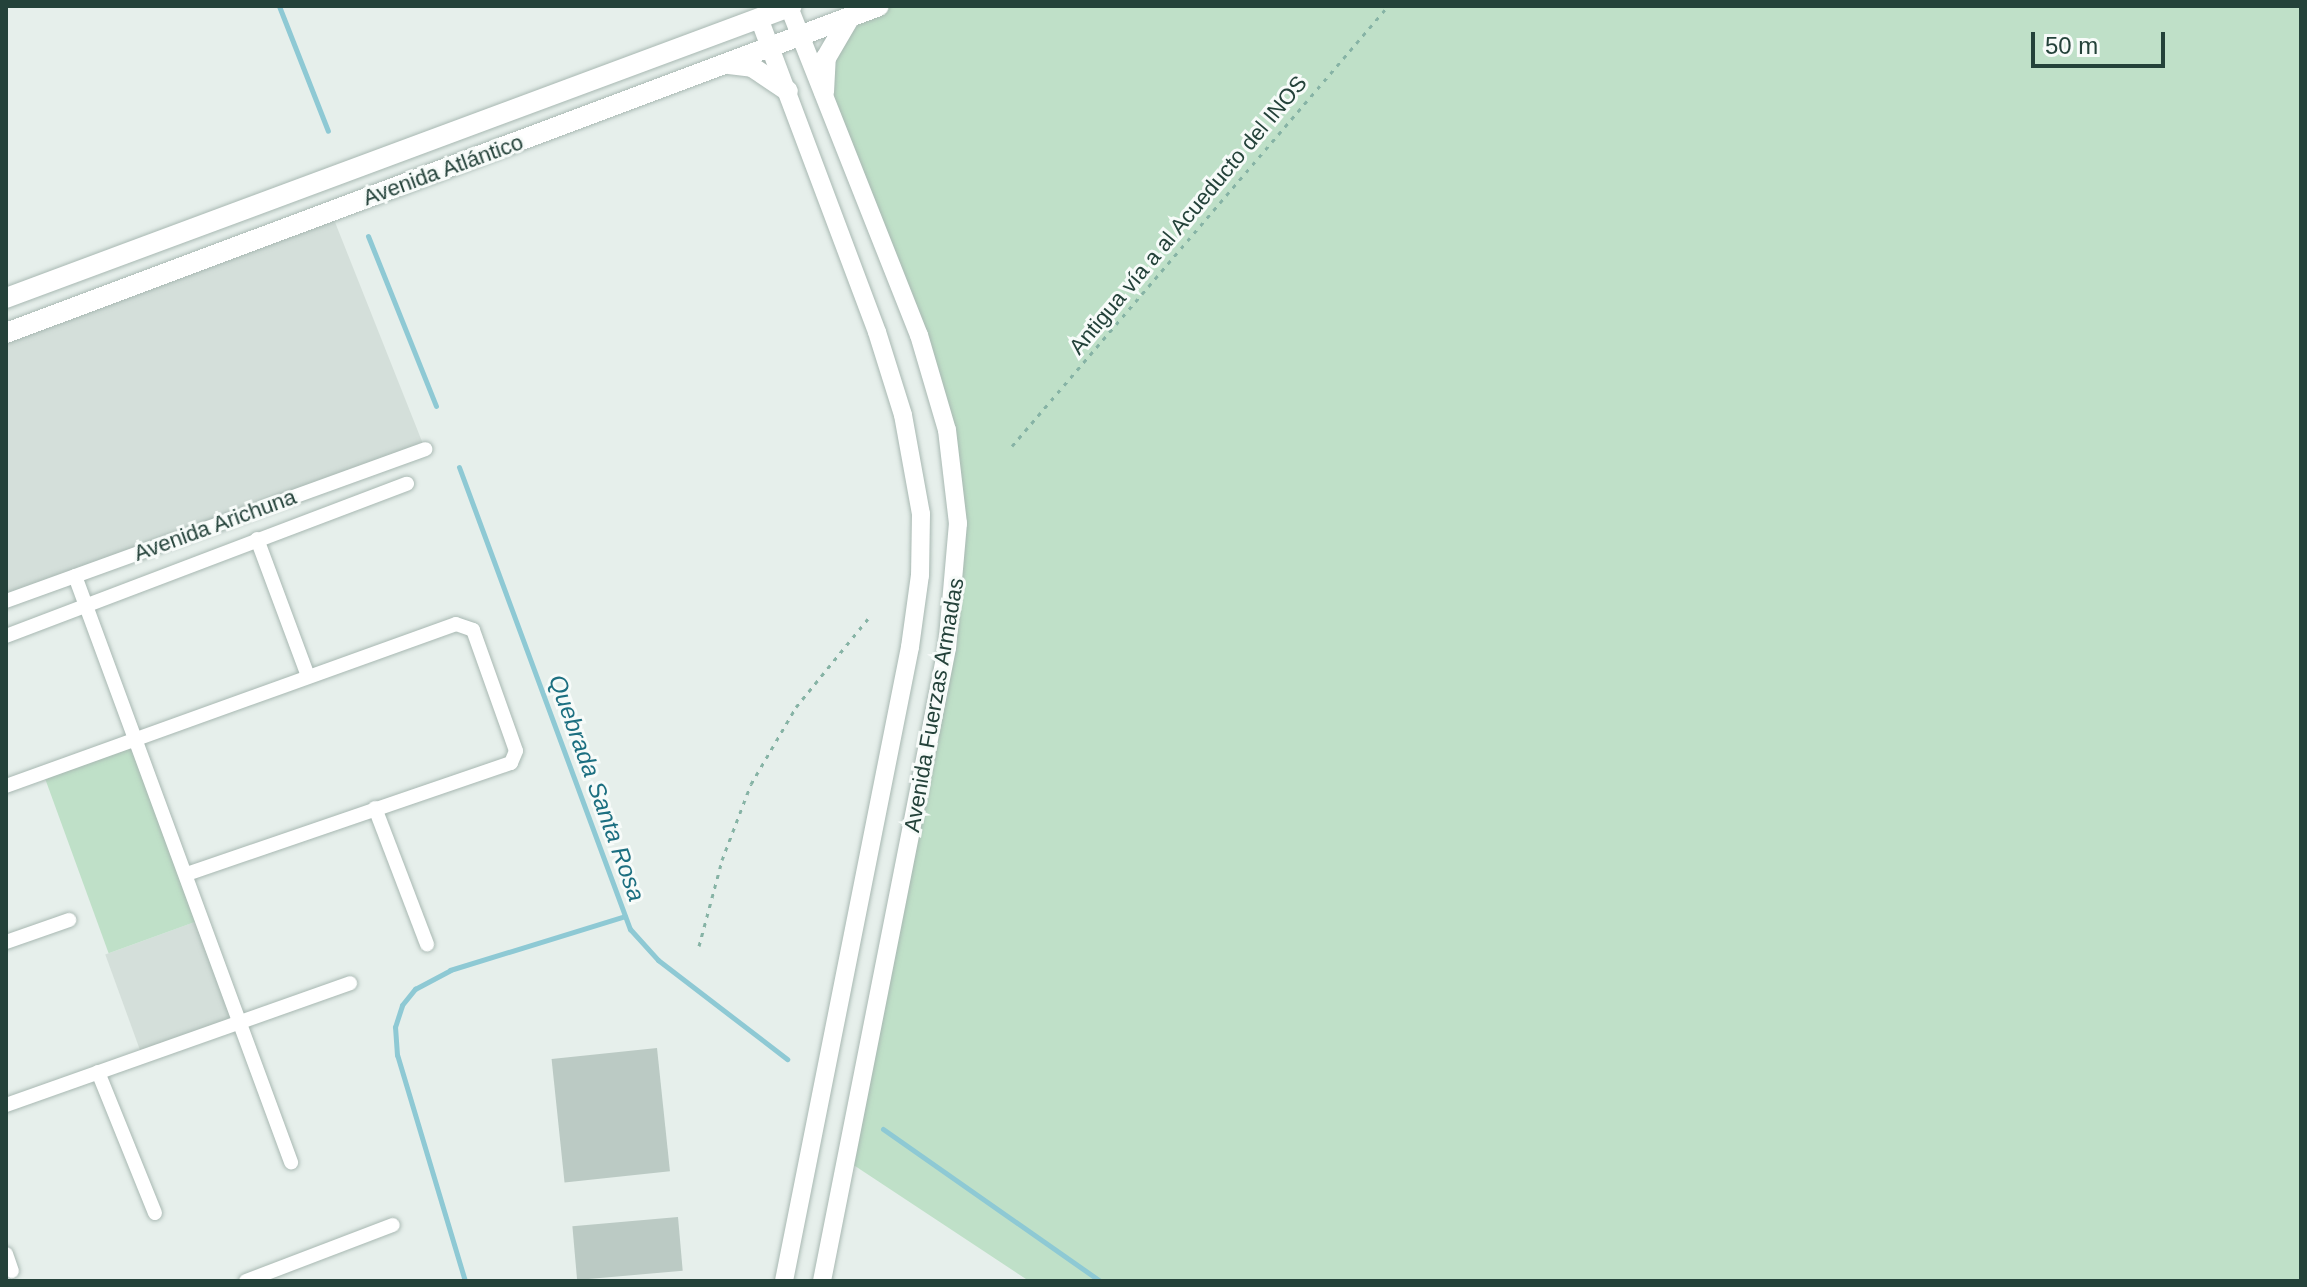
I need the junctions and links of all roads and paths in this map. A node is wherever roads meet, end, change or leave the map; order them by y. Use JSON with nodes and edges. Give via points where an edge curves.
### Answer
{"nodes":[{"id":1,"x":790,"y":6,"type":"edge"},
{"id":2,"x":879,"y":6,"type":"edge"},
{"id":3,"x":1388,"y":6,"type":"edge"},
{"id":4,"x":850,"y":17,"type":"junction"},
{"id":5,"x":759,"y":18,"type":"junction"},
{"id":6,"x":800,"y":36,"type":"junction"},
{"id":7,"x":771,"y":46,"type":"junction"},
{"id":8,"x":725,"y":64,"type":"junction"},
{"id":9,"x":788,"y":91,"type":"junction"},
{"id":10,"x":824,"y":92,"type":"junction"},
{"id":11,"x":6,"y":298,"type":"edge"},
{"id":12,"x":6,"y":333,"type":"edge"},
{"id":13,"x":1012,"y":446,"type":"dead end"},
{"id":14,"x":425,"y":449,"type":"dead end"},
{"id":15,"x":407,"y":484,"type":"dead end"},
{"id":16,"x":257,"y":539,"type":"junction"},
{"id":17,"x":75,"y":576,"type":"junction"},
{"id":18,"x":6,"y":601,"type":"edge"},
{"id":19,"x":87,"y":607,"type":"junction"},
{"id":20,"x":871,"y":615,"type":"dead end"},
{"id":21,"x":6,"y":636,"type":"edge"},
{"id":22,"x":308,"y":676,"type":"junction"},
{"id":23,"x":136,"y":739,"type":"junction"},
{"id":24,"x":6,"y":786,"type":"edge"},
{"id":25,"x":375,"y":808,"type":"junction"},
{"id":26,"x":186,"y":874,"type":"junction"},
{"id":27,"x":69,"y":920,"type":"dead end"},
{"id":28,"x":6,"y":942,"type":"edge"},
{"id":29,"x":427,"y":944,"type":"dead end"},
{"id":30,"x":699,"y":946,"type":"dead end"},
{"id":31,"x":350,"y":983,"type":"dead end"},
{"id":32,"x":241,"y":1022,"type":"junction"},
{"id":33,"x":98,"y":1072,"type":"junction"},
{"id":34,"x":6,"y":1105,"type":"edge"},
{"id":35,"x":291,"y":1162,"type":"dead end"},
{"id":36,"x":155,"y":1213,"type":"dead end"},
{"id":37,"x":393,"y":1225,"type":"dead end"},
{"id":38,"x":6,"y":1254,"type":"edge"},
{"id":39,"x":12,"y":1271,"type":"dead end"},
{"id":40,"x":246,"y":1281,"type":"edge"},
{"id":41,"x":784,"y":1281,"type":"edge"},
{"id":42,"x":822,"y":1281,"type":"edge"}],
"edges":[{"from":1,"to":5,"type":"main road","name":"Avenida Atlántico"},
{"from":1,"to":6,"type":"street","name":"Avenida Fuerzas Armadas"},
{"from":2,"to":4,"type":"main road","name":"Avenida Atlántico"},
{"from":3,"to":13,"type":"path","name":"Antigua vía a al Acueducto del INOS"},
{"from":4,"to":6,"type":"main road","name":"Avenida Atlántico"},
{"from":4,"to":10,"type":"main road","via":[[826,58]]},
{"from":5,"to":7,"type":"street","name":"Avenida Fuerzas Armadas"},
{"from":5,"to":11,"type":"main road","name":"Avenida Atlántico"},
{"from":6,"to":7,"type":"main road","name":"Avenida Atlántico"},
{"from":6,"to":10,"type":"street","name":"Avenida Fuerzas Armadas"},
{"from":7,"to":8,"type":"main road","name":"Avenida Atlántico"},
{"from":7,"to":9,"type":"street","name":"Avenida Fuerzas Armadas"},
{"from":8,"to":9,"type":"main road","via":[[752,67]]},
{"from":8,"to":12,"type":"main road","name":"Avenida Atlántico"},
{"from":9,"to":41,"type":"street","name":"Avenida Fuerzas Armadas","via":[[903,415],[917,482],[921,544],[910,647]]},
{"from":10,"to":42,"type":"street","name":"Avenida Fuerzas Armadas","via":[[931,373],[953,459],[958,535],[947,648]]},
{"from":14,"to":17,"type":"street","name":"Avenida Arichuna"},
{"from":15,"to":16,"type":"street"},
{"from":16,"to":19,"type":"street"},
{"from":16,"to":22,"type":"street"},
{"from":17,"to":18,"type":"street","name":"Avenida Arichuna"},
{"from":17,"to":19,"type":"street"},
{"from":19,"to":21,"type":"street"},
{"from":19,"to":23,"type":"street"},
{"from":20,"to":30,"type":"path","via":[[796,707],[751,784],[722,860]]},
{"from":22,"to":23,"type":"street"},
{"from":22,"to":25,"type":"street","via":[[456,624],[473,630],[516,751],[511,763]]},
{"from":23,"to":24,"type":"street"},
{"from":23,"to":26,"type":"street"},
{"from":25,"to":26,"type":"street"},
{"from":25,"to":29,"type":"street"},
{"from":26,"to":32,"type":"street"},
{"from":27,"to":28,"type":"street"},
{"from":31,"to":32,"type":"street"},
{"from":32,"to":33,"type":"street"},
{"from":32,"to":35,"type":"street"},
{"from":33,"to":34,"type":"street"},
{"from":33,"to":36,"type":"street"},
{"from":37,"to":40,"type":"street"},
{"from":38,"to":39,"type":"street"}]}
